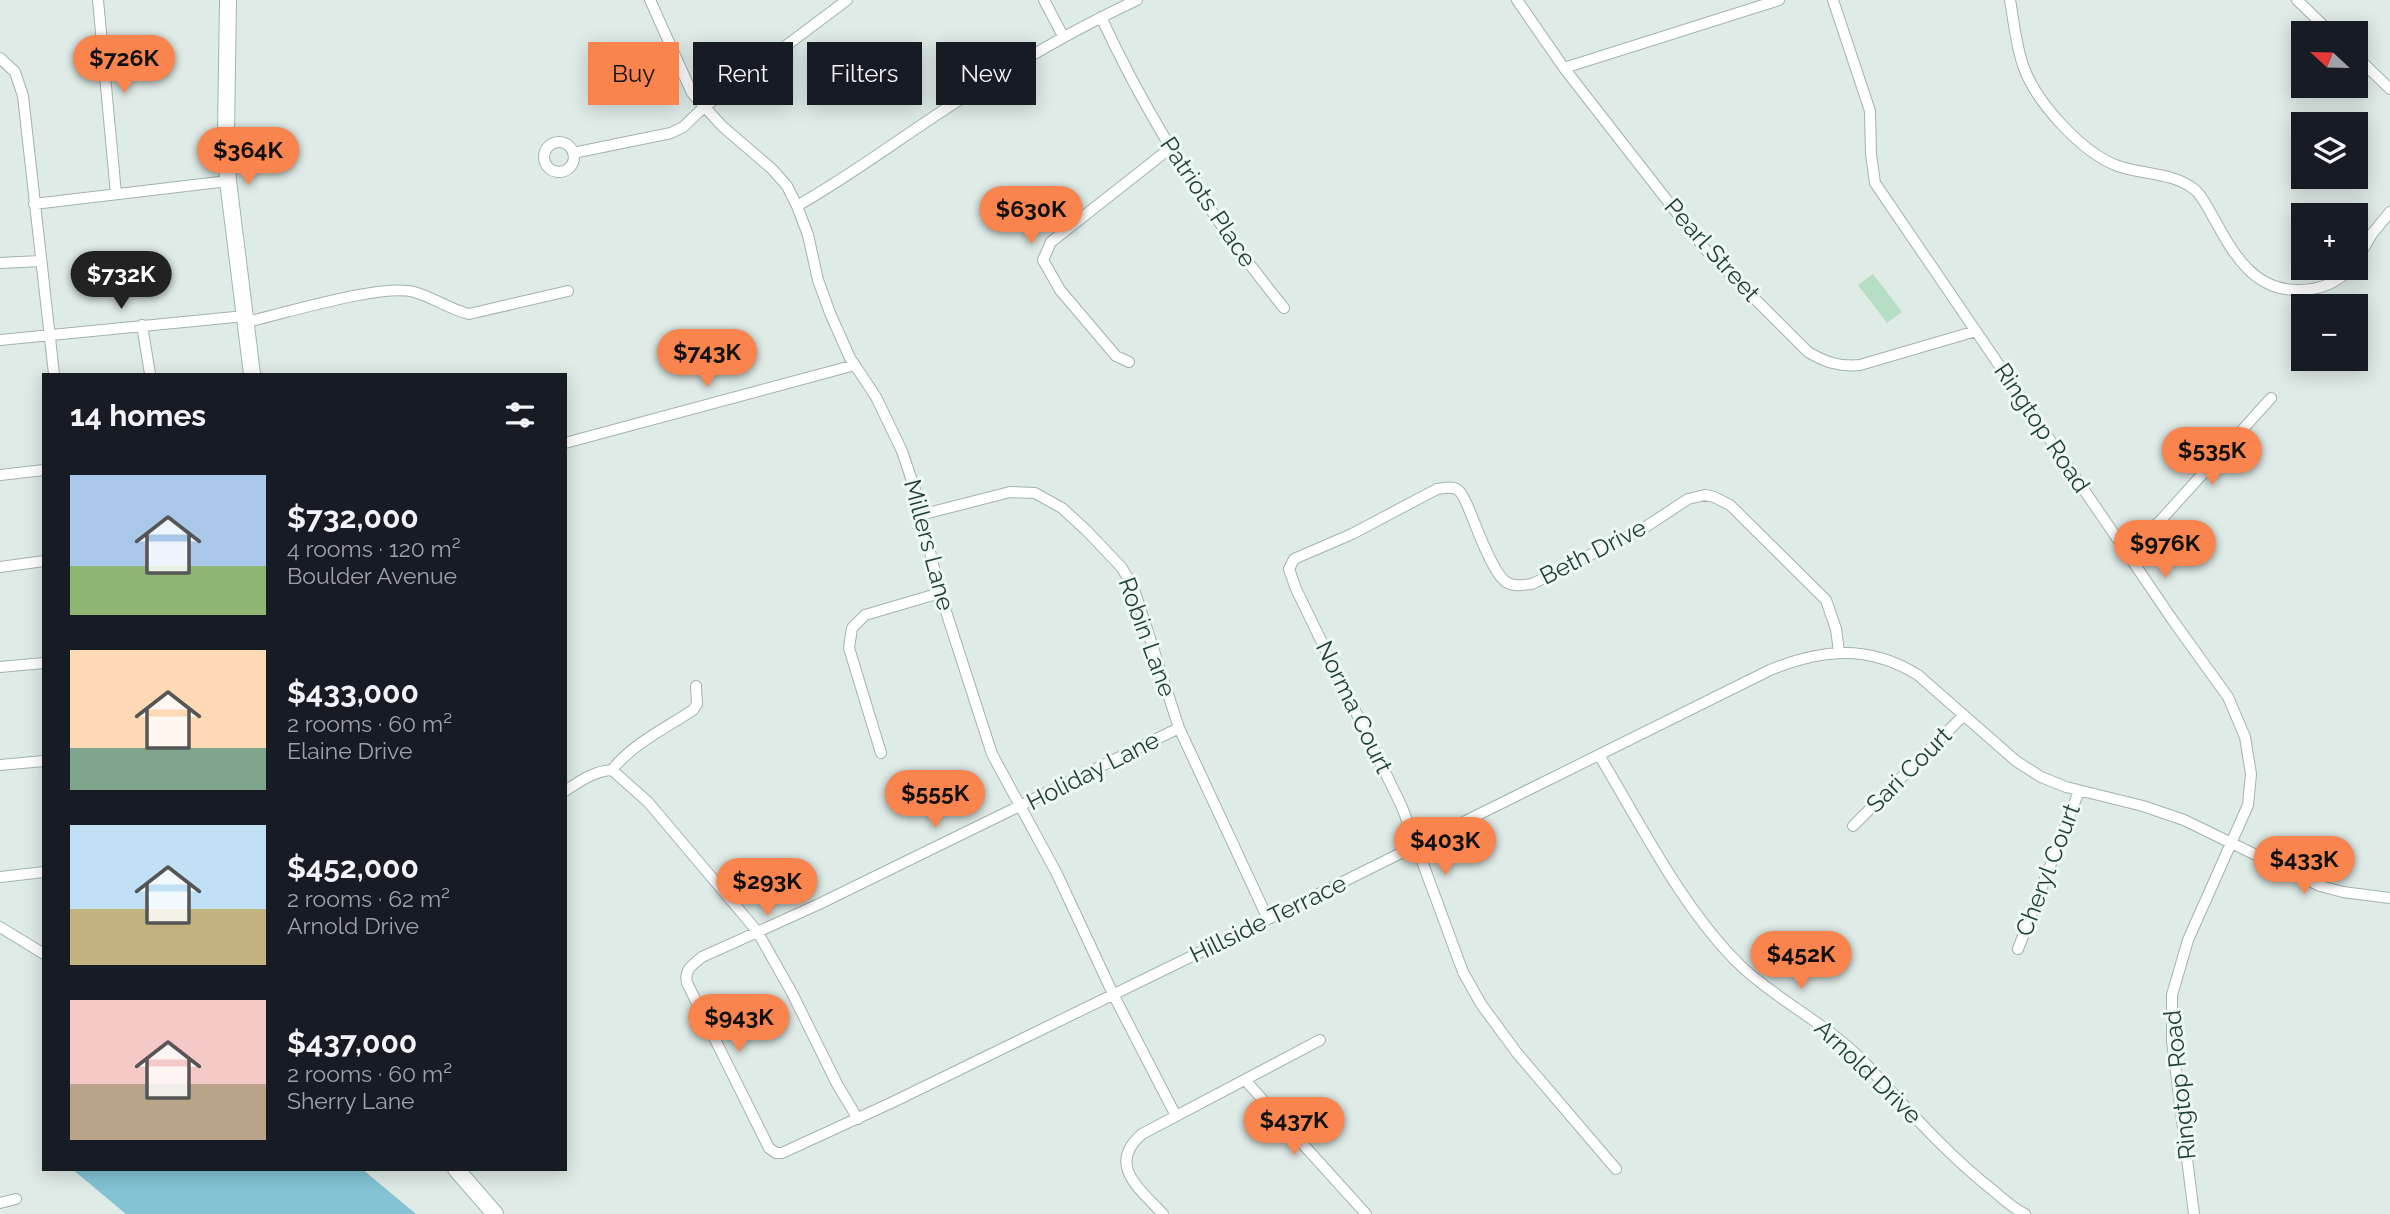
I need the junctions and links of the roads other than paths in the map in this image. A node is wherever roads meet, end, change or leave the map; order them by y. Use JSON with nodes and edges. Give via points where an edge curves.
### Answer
{"nodes":[{"id":1,"x":98,"y":0,"type":"edge"},
{"id":2,"x":228,"y":0,"type":"edge"},
{"id":3,"x":650,"y":0,"type":"edge"},
{"id":4,"x":1044,"y":0,"type":"edge"},
{"id":5,"x":1137,"y":0,"type":"edge"},
{"id":6,"x":1517,"y":0,"type":"edge"},
{"id":7,"x":1779,"y":0,"type":"edge"},
{"id":8,"x":1833,"y":0,"type":"edge"},
{"id":9,"x":2010,"y":0,"type":"edge"},
{"id":10,"x":2297,"y":0,"type":"edge"},
{"id":11,"x":843,"y":1,"type":"edge"},
{"id":12,"x":1101,"y":17,"type":"junction"},
{"id":13,"x":2319,"y":21,"type":"edge"},
{"id":14,"x":1063,"y":36,"type":"junction"},
{"id":15,"x":0,"y":58,"type":"edge"},
{"id":16,"x":1564,"y":68,"type":"junction"},
{"id":17,"x":2368,"y":68,"type":"edge"},
{"id":18,"x":2390,"y":89,"type":"edge"},
{"id":19,"x":703,"y":108,"type":"junction"},
{"id":20,"x":1169,"y":149,"type":"junction"},
{"id":21,"x":573,"y":153,"type":"dead end"},
{"id":22,"x":228,"y":181,"type":"junction"},
{"id":23,"x":116,"y":194,"type":"junction"},
{"id":24,"x":34,"y":204,"type":"junction"},
{"id":25,"x":797,"y":206,"type":"junction"},
{"id":26,"x":2390,"y":212,"type":"edge"},
{"id":27,"x":2368,"y":241,"type":"edge"},
{"id":28,"x":40,"y":261,"type":"junction"},
{"id":29,"x":0,"y":263,"type":"edge"},
{"id":30,"x":2334,"y":280,"type":"edge"},
{"id":31,"x":568,"y":292,"type":"dead end"},
{"id":32,"x":1284,"y":308,"type":"dead end"},
{"id":33,"x":245,"y":319,"type":"junction"},
{"id":34,"x":142,"y":325,"type":"junction"},
{"id":35,"x":1976,"y":331,"type":"junction"},
{"id":36,"x":49,"y":334,"type":"junction"},
{"id":37,"x":0,"y":340,"type":"edge"},
{"id":38,"x":1129,"y":362,"type":"dead end"},
{"id":39,"x":855,"y":365,"type":"junction"},
{"id":40,"x":54,"y":373,"type":"edge"},
{"id":41,"x":150,"y":373,"type":"edge"},
{"id":42,"x":252,"y":373,"type":"edge"},
{"id":43,"x":2272,"y":398,"type":"dead end"},
{"id":44,"x":567,"y":442,"type":"edge"},
{"id":45,"x":42,"y":470,"type":"edge"},
{"id":46,"x":0,"y":475,"type":"edge"},
{"id":47,"x":920,"y":515,"type":"junction"},
{"id":48,"x":2127,"y":551,"type":"junction"},
{"id":49,"x":42,"y":561,"type":"edge"},
{"id":50,"x":1291,"y":563,"type":"joint"},
{"id":51,"x":0,"y":567,"type":"edge"},
{"id":52,"x":940,"y":593,"type":"junction"},
{"id":53,"x":1839,"y":652,"type":"junction"},
{"id":54,"x":42,"y":663,"type":"edge"},
{"id":55,"x":0,"y":667,"type":"edge"},
{"id":56,"x":696,"y":686,"type":"dead end"},
{"id":57,"x":1964,"y":715,"type":"junction"},
{"id":58,"x":1179,"y":728,"type":"junction"},
{"id":59,"x":881,"y":753,"type":"dead end"},
{"id":60,"x":1599,"y":755,"type":"junction"},
{"id":61,"x":42,"y":761,"type":"edge"},
{"id":62,"x":0,"y":765,"type":"edge"},
{"id":63,"x":612,"y":770,"type":"junction"},
{"id":64,"x":567,"y":789,"type":"edge"},
{"id":65,"x":2079,"y":791,"type":"junction"},
{"id":66,"x":1021,"y":807,"type":"junction"},
{"id":67,"x":1853,"y":826,"type":"dead end"},
{"id":68,"x":2233,"y":843,"type":"junction"},
{"id":69,"x":1417,"y":846,"type":"junction"},
{"id":70,"x":42,"y":872,"type":"edge"},
{"id":71,"x":0,"y":877,"type":"edge"},
{"id":72,"x":2390,"y":898,"type":"edge"},
{"id":73,"x":1268,"y":919,"type":"junction"},
{"id":74,"x":0,"y":927,"type":"edge"},
{"id":75,"x":757,"y":931,"type":"junction"},
{"id":76,"x":2018,"y":949,"type":"dead end"},
{"id":77,"x":42,"y":953,"type":"edge"},
{"id":78,"x":1113,"y":993,"type":"junction"},
{"id":79,"x":1320,"y":1040,"type":"dead end"},
{"id":80,"x":1245,"y":1080,"type":"junction"},
{"id":81,"x":1176,"y":1116,"type":"junction"},
{"id":82,"x":858,"y":1119,"type":"junction"},
{"id":83,"x":773,"y":1152,"type":"joint"},
{"id":84,"x":1616,"y":1169,"type":"dead end"},
{"id":85,"x":458,"y":1171,"type":"edge"},
{"id":86,"x":16,"y":1199,"type":"dead end"},
{"id":87,"x":0,"y":1203,"type":"edge"},
{"id":88,"x":495,"y":1214,"type":"edge"},
{"id":89,"x":1163,"y":1214,"type":"edge"},
{"id":90,"x":1366,"y":1214,"type":"edge"},
{"id":91,"x":2025,"y":1214,"type":"edge"},
{"id":92,"x":2194,"y":1214,"type":"edge"}],
"edges":[{"from":1,"to":23,"type":"street"},
{"from":2,"to":22,"type":"street"},
{"from":3,"to":19,"type":"street","name":"Millers Lane"},
{"from":4,"to":14,"type":"street"},
{"from":5,"to":12,"type":"street"},
{"from":6,"to":16,"type":"street","name":"Pearl Street"},
{"from":7,"to":16,"type":"street"},
{"from":8,"to":35,"type":"street","name":"Ringtop Road","via":[[1870,111],[1875,183]]},
{"from":9,"to":30,"type":"street","via":[[2025,71],[2081,143],[2116,166],[2169,177],[2192,188],[2234,253],[2266,284],[2309,290]]},
{"from":10,"to":13,"type":"street"},
{"from":11,"to":19,"type":"street"},
{"from":12,"to":14,"type":"street"},
{"from":12,"to":20,"type":"street","name":"Patriots Place"},
{"from":14,"to":25,"type":"street"},
{"from":15,"to":24,"type":"street","via":[[21,84]]},
{"from":16,"to":35,"type":"street","name":"Pearl Street","via":[[1705,249],[1808,352],[1827,362],[1860,365]]},
{"from":17,"to":18,"type":"street"},
{"from":19,"to":21,"type":"street","via":[[671,133]]},
{"from":19,"to":25,"type":"street","name":"Millers Lane","via":[[772,169]]},
{"from":20,"to":32,"type":"street","name":"Patriots Place"},
{"from":20,"to":38,"type":"street","via":[[1051,242],[1043,260],[1060,290],[1116,356]]},
{"from":22,"to":23,"type":"street"},
{"from":22,"to":33,"type":"street"},
{"from":23,"to":24,"type":"street"},
{"from":24,"to":28,"type":"street"},
{"from":25,"to":39,"type":"street","name":"Millers Lane","via":[[822,291]]},
{"from":26,"to":27,"type":"street"},
{"from":28,"to":29,"type":"street"},
{"from":28,"to":36,"type":"street"},
{"from":31,"to":33,"type":"street","via":[[469,314],[398,289]]},
{"from":33,"to":34,"type":"street"},
{"from":33,"to":42,"type":"street"},
{"from":34,"to":36,"type":"street"},
{"from":34,"to":41,"type":"street"},
{"from":35,"to":48,"type":"street","name":"Ringtop Road"},
{"from":36,"to":37,"type":"street"},
{"from":36,"to":40,"type":"street"},
{"from":39,"to":44,"type":"street"},
{"from":39,"to":47,"type":"street","name":"Millers Lane","via":[[877,397],[902,451]]},
{"from":43,"to":48,"type":"street"},
{"from":45,"to":46,"type":"street"},
{"from":47,"to":52,"type":"street","name":"Millers Lane"},
{"from":47,"to":58,"type":"street","name":"Robin Lane","via":[[1010,492],[1035,493],[1062,508],[1122,568],[1134,589]]},
{"from":48,"to":68,"type":"street","name":"Ringtop Road","via":[[2222,687],[2241,723],[2251,774],[2248,805]]},
{"from":49,"to":51,"type":"street"},
{"from":50,"to":53,"type":"street","name":"Beth Drive","via":[[1437,489],[1451,487],[1465,499],[1485,549],[1506,582],[1532,584],[1644,528],[1688,499],[1705,495],[1730,505],[1819,592],[1832,613]]},
{"from":50,"to":69,"type":"street","name":"Norma Court","via":[[1296,589]]},
{"from":52,"to":59,"type":"street","via":[[865,615],[852,628],[849,648]]},
{"from":52,"to":66,"type":"street","name":"Millers Lane","via":[[992,754]]},
{"from":53,"to":57,"type":"street","name":"Hillside Terrace","via":[[1862,653],[1905,667]]},
{"from":53,"to":60,"type":"street","name":"Hillside Terrace","via":[[1798,659],[1770,670]]},
{"from":54,"to":55,"type":"street"},
{"from":56,"to":63,"type":"street","via":[[698,704],[693,710],[639,745]]},
{"from":57,"to":65,"type":"street","name":"Hillside Terrace","via":[[2016,761],[2041,777]]},
{"from":57,"to":67,"type":"street","name":"Sari Court"},
{"from":58,"to":66,"type":"street","name":"Holiday Lane"},
{"from":58,"to":73,"type":"street","name":"Robin Lane"},
{"from":60,"to":69,"type":"street","name":"Hillside Terrace"},
{"from":60,"to":91,"type":"street","name":"Arnold Drive","via":[[1685,895],[1741,966],[1858,1056],[1969,1172]]},
{"from":61,"to":62,"type":"street"},
{"from":63,"to":64,"type":"street","via":[[602,770]]},
{"from":63,"to":75,"type":"street","via":[[648,803]]},
{"from":65,"to":68,"type":"street","name":"Hillside Terrace","via":[[2143,806]]},
{"from":65,"to":76,"type":"street","name":"Cheryl Court"},
{"from":66,"to":75,"type":"street","name":"Holiday Lane"},
{"from":66,"to":78,"type":"street","name":"Millers Lane"},
{"from":68,"to":72,"type":"street","name":"Hillside Terrace","via":[[2320,886]]},
{"from":68,"to":92,"type":"street","name":"Ringtop Road","via":[[2188,940],[2172,995],[2172,1041]]},
{"from":69,"to":73,"type":"street","name":"Hillside Terrace"},
{"from":69,"to":84,"type":"street","name":"Norma Court","via":[[1463,972],[1481,1004]]},
{"from":70,"to":71,"type":"street"},
{"from":73,"to":78,"type":"street","name":"Hillside Terrace"},
{"from":74,"to":77,"type":"street"},
{"from":75,"to":82,"type":"street"},
{"from":75,"to":83,"type":"street","name":"Holiday Lane","via":[[703,956],[685,976]]},
{"from":78,"to":81,"type":"street","name":"Millers Lane"},
{"from":78,"to":82,"type":"street","name":"Hillside Terrace"},
{"from":79,"to":80,"type":"street"},
{"from":80,"to":81,"type":"street"},
{"from":80,"to":90,"type":"street"},
{"from":81,"to":89,"type":"street","via":[[1142,1134],[1126,1154],[1129,1175]]},
{"from":82,"to":83,"type":"street","name":"Hillside Terrace","via":[[782,1153]]},
{"from":85,"to":88,"type":"street"},
{"from":86,"to":87,"type":"street"}]}
